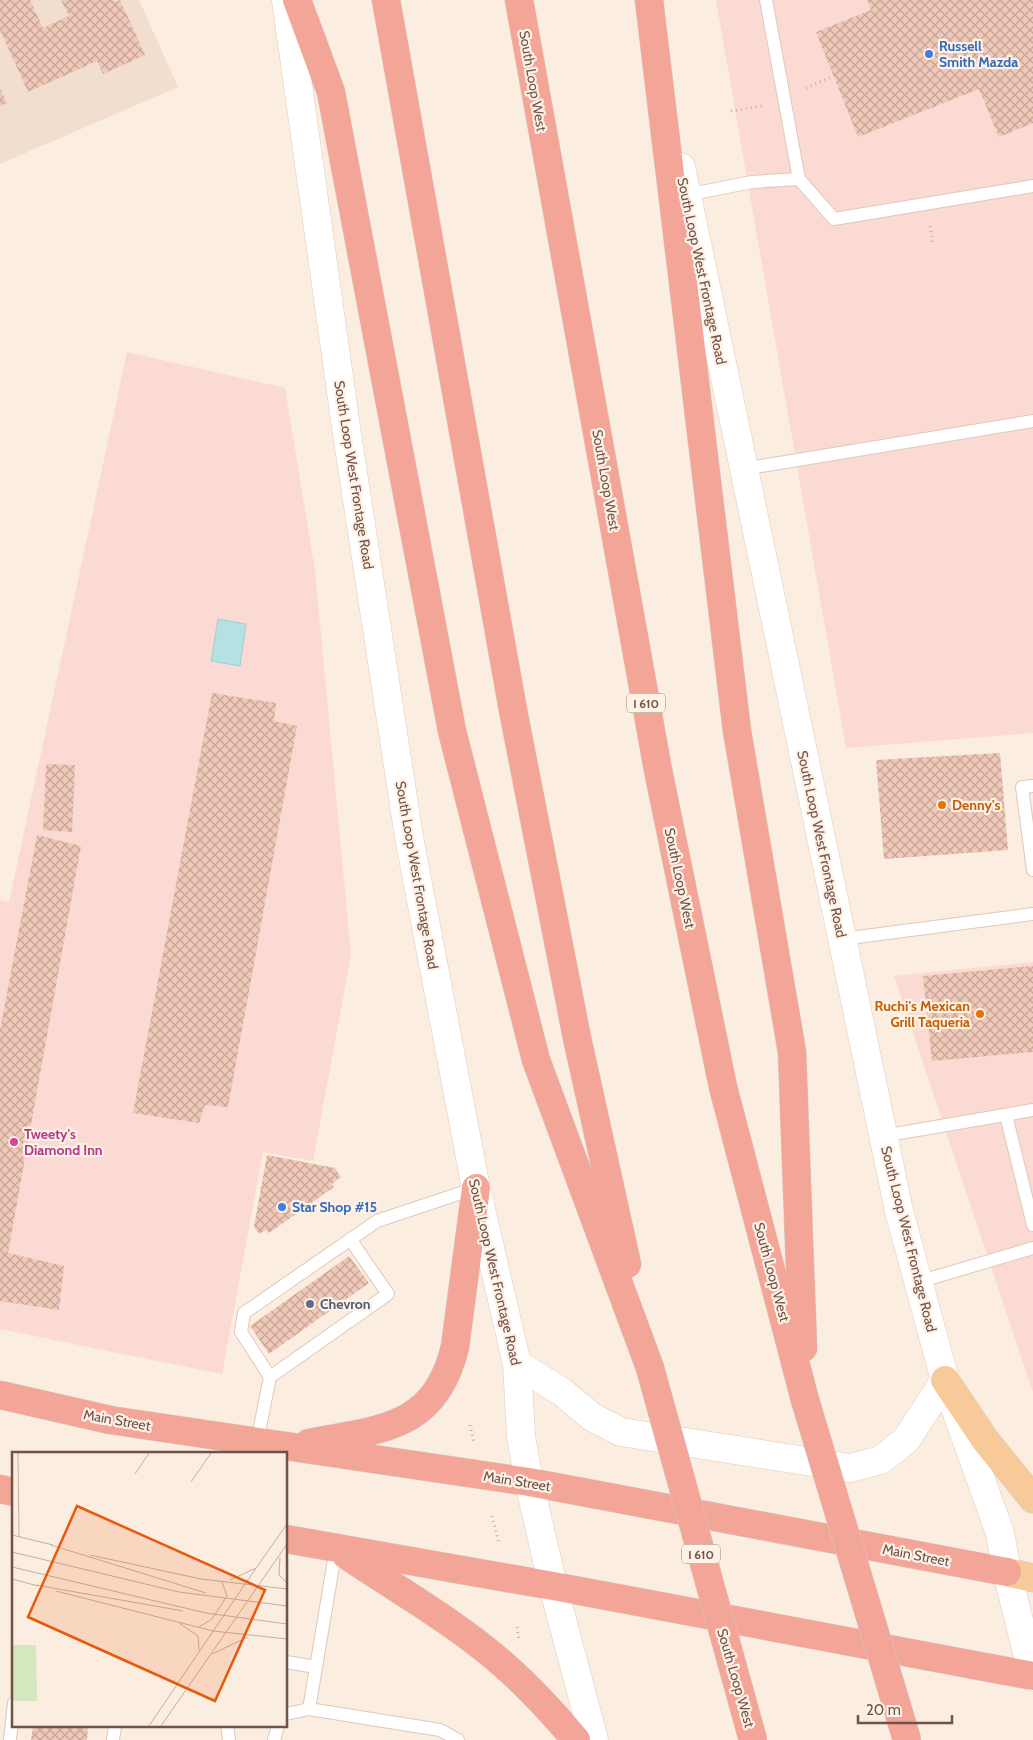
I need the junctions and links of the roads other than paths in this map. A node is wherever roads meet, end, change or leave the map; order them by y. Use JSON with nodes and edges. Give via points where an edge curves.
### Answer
{"nodes":[{"id":1,"x":286,"y":0,"type":"edge"},
{"id":2,"x":297,"y":0,"type":"edge"},
{"id":3,"x":386,"y":0,"type":"edge"},
{"id":4,"x":519,"y":0,"type":"edge"},
{"id":5,"x":651,"y":0,"type":"edge"},
{"id":6,"x":766,"y":0,"type":"edge"},
{"id":7,"x":799,"y":179,"type":"junction"},
{"id":8,"x":1033,"y":186,"type":"edge"},
{"id":9,"x":686,"y":195,"type":"junction"},
{"id":10,"x":1033,"y":421,"type":"edge"},
{"id":11,"x":743,"y":469,"type":"junction"},
{"id":12,"x":1033,"y":786,"type":"edge"},
{"id":13,"x":1033,"y":870,"type":"edge"},
{"id":14,"x":1033,"y":914,"type":"edge"},
{"id":15,"x":842,"y":939,"type":"junction"},
{"id":16,"x":1033,"y":1110,"type":"edge"},
{"id":17,"x":1006,"y":1115,"type":"junction"},
{"id":18,"x":883,"y":1136,"type":"junction"},
{"id":19,"x":476,"y":1188,"type":"junction"},
{"id":20,"x":1033,"y":1225,"type":"edge"},
{"id":21,"x":350,"y":1239,"type":"junction"},
{"id":22,"x":1033,"y":1248,"type":"edge"},
{"id":23,"x":918,"y":1282,"type":"junction"},
{"id":24,"x":517,"y":1364,"type":"junction"},
{"id":25,"x":650,"y":1368,"type":"junction"},
{"id":26,"x":270,"y":1377,"type":"junction"},
{"id":27,"x":945,"y":1380,"type":"junction"},
{"id":28,"x":0,"y":1395,"type":"edge"},
{"id":29,"x":805,"y":1400,"type":"junction"},
{"id":30,"x":257,"y":1442,"type":"junction"},
{"id":31,"x":293,"y":1447,"type":"junction"},
{"id":32,"x":529,"y":1482,"type":"junction"},
{"id":33,"x":1033,"y":1500,"type":"edge"},
{"id":34,"x":288,"y":1539,"type":"edge"},
{"id":35,"x":336,"y":1548,"type":"junction"},
{"id":36,"x":1007,"y":1572,"type":"junction"},
{"id":37,"x":1033,"y":1578,"type":"edge"},
{"id":38,"x":553,"y":1586,"type":"junction"},
{"id":39,"x":288,"y":1662,"type":"edge"},
{"id":40,"x":316,"y":1667,"type":"junction"},
{"id":41,"x":1033,"y":1676,"type":"edge"},
{"id":42,"x":309,"y":1708,"type":"junction"},
{"id":43,"x":288,"y":1713,"type":"edge"},
{"id":44,"x":12,"y":1722,"type":"edge"},
{"id":45,"x":10,"y":1740,"type":"edge"},
{"id":46,"x":458,"y":1740,"type":"edge"},
{"id":47,"x":576,"y":1740,"type":"edge"},
{"id":48,"x":594,"y":1740,"type":"edge"},
{"id":49,"x":753,"y":1740,"type":"edge"},
{"id":50,"x":907,"y":1740,"type":"edge"}],
"edges":[{"from":1,"to":19,"type":"main road","name":"South Loop West Frontage Road","via":[[347,434],[409,837]]},
{"from":2,"to":25,"type":"highway","via":[[331,92],[452,731],[536,1060]]},
{"from":3,"to":25,"type":"highway","name":"South Loop West","number":"I 610","via":[[513,710],[577,1038]]},
{"from":4,"to":29,"type":"highway","name":"South Loop West","number":"I 610","via":[[664,798],[723,1087]]},
{"from":5,"to":9,"type":"main road","name":"South Loop West Frontage Road"},
{"from":5,"to":29,"type":"highway","via":[[737,731],[792,1052]]},
{"from":6,"to":7,"type":"lane"},
{"from":7,"to":8,"type":"lane","via":[[834,219]]},
{"from":7,"to":9,"type":"lane","via":[[752,182]]},
{"from":9,"to":11,"type":"main road","name":"South Loop West Frontage Road"},
{"from":10,"to":11,"type":"lane"},
{"from":11,"to":15,"type":"main road","name":"South Loop West Frontage Road"},
{"from":12,"to":13,"type":"lane","via":[[1022,787]]},
{"from":14,"to":15,"type":"lane"},
{"from":15,"to":18,"type":"main road","name":"South Loop West Frontage Road"},
{"from":16,"to":17,"type":"lane"},
{"from":17,"to":18,"type":"lane"},
{"from":17,"to":20,"type":"lane"},
{"from":18,"to":23,"type":"main road","name":"South Loop West Frontage Road"},
{"from":19,"to":21,"type":"lane","via":[[377,1221]]},
{"from":19,"to":24,"type":"main road","name":"South Loop West Frontage Road"},
{"from":19,"to":31,"type":"highway","via":[[455,1348],[441,1387],[428,1404],[392,1426]]},
{"from":21,"to":26,"type":"lane","via":[[244,1313],[241,1332]]},
{"from":21,"to":26,"type":"lane","via":[[388,1294]]},
{"from":22,"to":23,"type":"lane"},
{"from":23,"to":27,"type":"main road","name":"South Loop West Frontage Road"},
{"from":24,"to":27,"type":"main road","via":[[562,1392],[592,1417],[621,1432],[850,1468],[881,1460],[906,1440]]},
{"from":24,"to":32,"type":"main road","name":"South Loop West Frontage Road","via":[[521,1436]]},
{"from":25,"to":49,"type":"highway","name":"South Loop West","number":"I 610","bridge":true},
{"from":26,"to":30,"type":"lane"},
{"from":27,"to":33,"type":"main road","via":[[986,1442]]},
{"from":27,"to":36,"type":"main road","name":"South Loop West Frontage Road","via":[[1000,1533]]},
{"from":28,"to":30,"type":"highway","name":"Main Street","via":[[110,1420]]},
{"from":29,"to":50,"type":"highway","name":"South Loop West","number":"I 610","bridge":true},
{"from":30,"to":31,"type":"highway","name":"Main Street"},
{"from":31,"to":32,"type":"highway","name":"Main Street"},
{"from":32,"to":36,"type":"highway","name":"Main Street"},
{"from":32,"to":38,"type":"main road","name":"South Loop West Frontage Road"},
{"from":34,"to":35,"type":"highway"},
{"from":35,"to":38,"type":"highway"},
{"from":35,"to":40,"type":"lane"},
{"from":35,"to":47,"type":"highway","via":[[504,1665]]},
{"from":36,"to":37,"type":"main road","name":"Main Street"},
{"from":36,"to":41,"type":"main road","name":"South Loop West Frontage Road"},
{"from":38,"to":41,"type":"highway"},
{"from":38,"to":48,"type":"main road","name":"South Loop West Frontage Road"},
{"from":39,"to":40,"type":"lane"},
{"from":40,"to":42,"type":"lane"},
{"from":42,"to":43,"type":"lane"},
{"from":42,"to":46,"type":"lane","via":[[440,1730]]},
{"from":44,"to":45,"type":"lane"}]}
